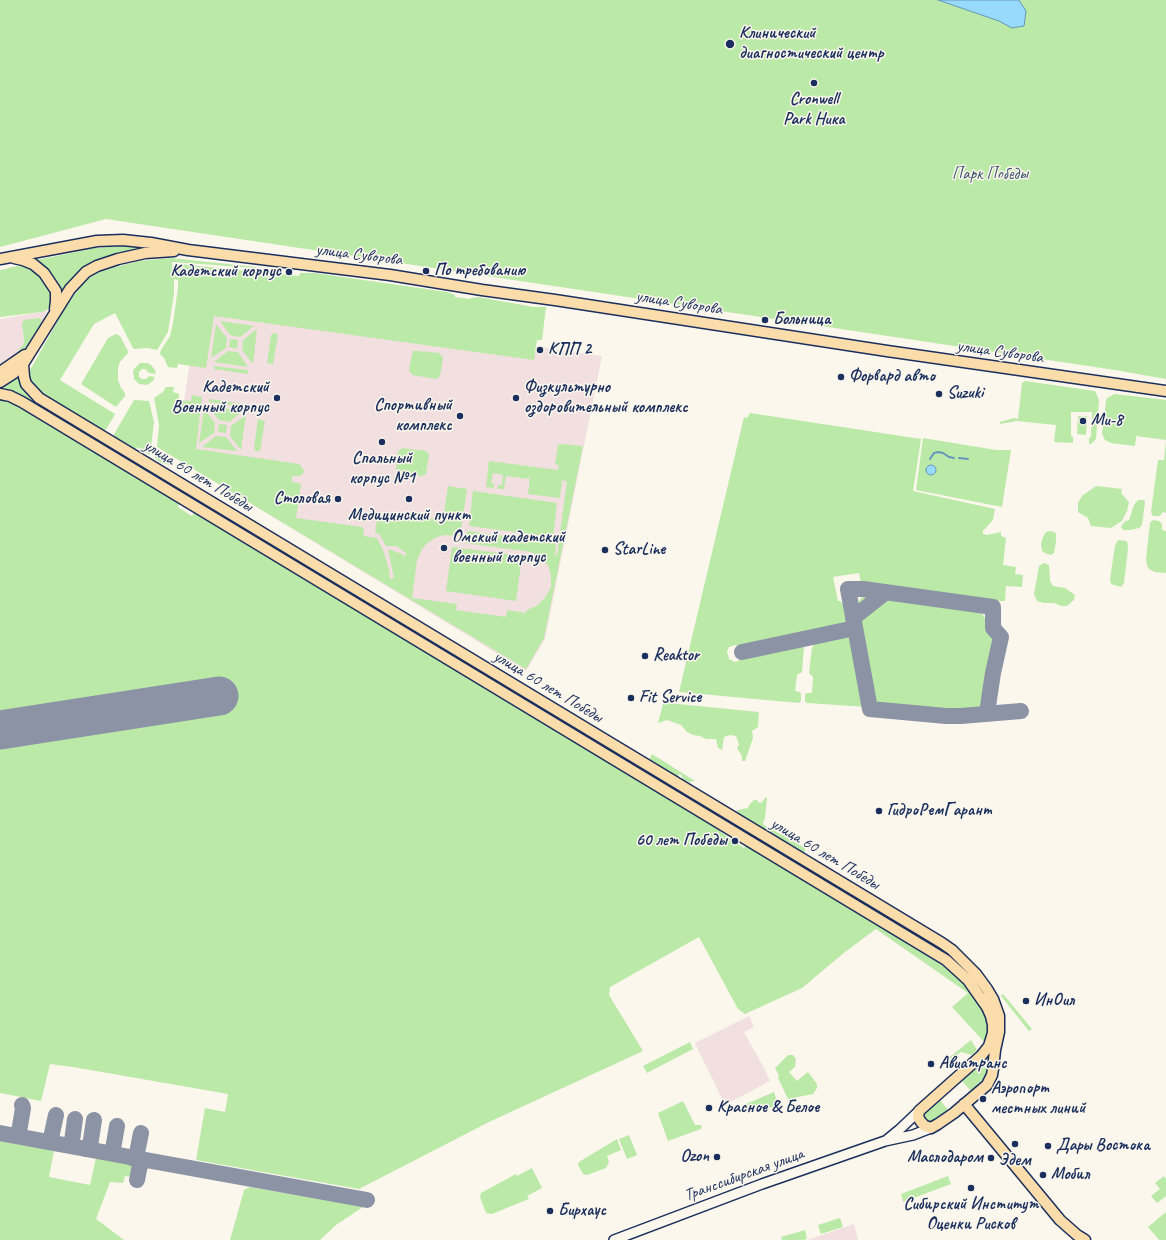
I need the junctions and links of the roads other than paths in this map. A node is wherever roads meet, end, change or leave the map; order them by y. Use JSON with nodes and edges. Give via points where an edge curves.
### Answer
{"nodes":[{"id":1,"x":188,"y":250,"type":"junction"},
{"id":2,"x":4,"y":258,"type":"edge"},
{"id":3,"x":54,"y":314,"type":"junction"},
{"id":4,"x":31,"y":351,"type":"junction"},
{"id":5,"x":23,"y":364,"type":"junction"},
{"id":6,"x":0,"y":372,"type":"edge"},
{"id":7,"x":0,"y":382,"type":"edge"},
{"id":8,"x":1166,"y":391,"type":"edge"},
{"id":9,"x":0,"y":394,"type":"edge"},
{"id":10,"x":92,"y":431,"type":"junction"},
{"id":11,"x":86,"y":440,"type":"junction"},
{"id":12,"x":174,"y":480,"type":"junction"},
{"id":13,"x":168,"y":490,"type":"junction"},
{"id":14,"x":261,"y":533,"type":"junction"},
{"id":15,"x":255,"y":542,"type":"junction"},
{"id":16,"x":502,"y":678,"type":"junction"},
{"id":17,"x":496,"y":688,"type":"junction"},
{"id":18,"x":687,"y":790,"type":"junction"},
{"id":19,"x":681,"y":800,"type":"junction"},
{"id":20,"x":866,"y":897,"type":"junction"},
{"id":21,"x":860,"y":908,"type":"junction"},
{"id":22,"x":974,"y":1063,"type":"junction"},
{"id":23,"x":992,"y":1075,"type":"junction"},
{"id":24,"x":964,"y":1104,"type":"junction"},
{"id":25,"x":919,"y":1111,"type":"junction"},
{"id":26,"x":931,"y":1128,"type":"junction"},
{"id":27,"x":885,"y":1141,"type":"junction"},
{"id":28,"x":614,"y":1240,"type":"edge"},
{"id":29,"x":1085,"y":1240,"type":"edge"}],
"edges":[{"from":1,"to":2,"type":"main road","via":[[123,240],[97,241]]},
{"from":1,"to":3,"type":"main road","via":[[145,253],[97,266],[76,281]]},
{"from":1,"to":8,"type":"main road","name":"улица Суворова","via":[[390,275]]},
{"from":2,"to":3,"type":"main road","via":[[23,260],[44,273],[56,292]]},
{"from":3,"to":4,"type":"main road"},
{"from":4,"to":5,"type":"main road"},
{"from":4,"to":6,"type":"main road"},
{"from":5,"to":7,"type":"main road"},
{"from":5,"to":10,"type":"main road","name":"улица 60 лет Победы","via":[[26,384],[32,391]]},
{"from":9,"to":11,"type":"main road","name":"улица 60 лет Победы","via":[[22,402]]},
{"from":10,"to":11,"type":"main road"},
{"from":10,"to":12,"type":"main road","name":"улица 60 лет Победы"},
{"from":11,"to":13,"type":"main road","name":"улица 60 лет Победы"},
{"from":12,"to":13,"type":"main road"},
{"from":12,"to":14,"type":"main road","name":"улица 60 лет Победы"},
{"from":13,"to":15,"type":"main road","name":"улица 60 лет Победы"},
{"from":14,"to":15,"type":"main road"},
{"from":14,"to":16,"type":"main road","name":"улица 60 лет Победы"},
{"from":15,"to":17,"type":"main road","name":"улица 60 лет Победы"},
{"from":16,"to":17,"type":"main road"},
{"from":16,"to":18,"type":"main road","name":"улица 60 лет Победы"},
{"from":17,"to":19,"type":"main road","name":"улица 60 лет Победы"},
{"from":18,"to":19,"type":"main road"},
{"from":18,"to":20,"type":"main road","name":"улица 60 лет Победы"},
{"from":19,"to":21,"type":"main road","name":"улица 60 лет Победы"},
{"from":20,"to":21,"type":"main road"},
{"from":20,"to":23,"type":"main road","name":"улица 60 лет Победы","via":[[952,950],[987,989],[997,1008],[1000,1023]]},
{"from":21,"to":22,"type":"main road","name":"улица 60 лет Победы","via":[[946,960],[968,980],[981,997],[991,1016],[993,1033],[986,1051]]},
{"from":22,"to":23,"type":"main road","via":[[986,1064]]},
{"from":22,"to":25,"type":"main road","name":"улица 60 лет Победы"},
{"from":23,"to":24,"type":"main road","via":[[987,1085]]},
{"from":24,"to":26,"type":"main road"},
{"from":24,"to":29,"type":"main road","via":[[1060,1220]]},
{"from":25,"to":26,"type":"main road","via":[[918,1117],[921,1122]]},
{"from":25,"to":27,"type":"main road","name":"улица 60 лет Победы"},
{"from":26,"to":27,"type":"main road"},
{"from":27,"to":28,"type":"main road","name":"Транссибирская улица"}]}
